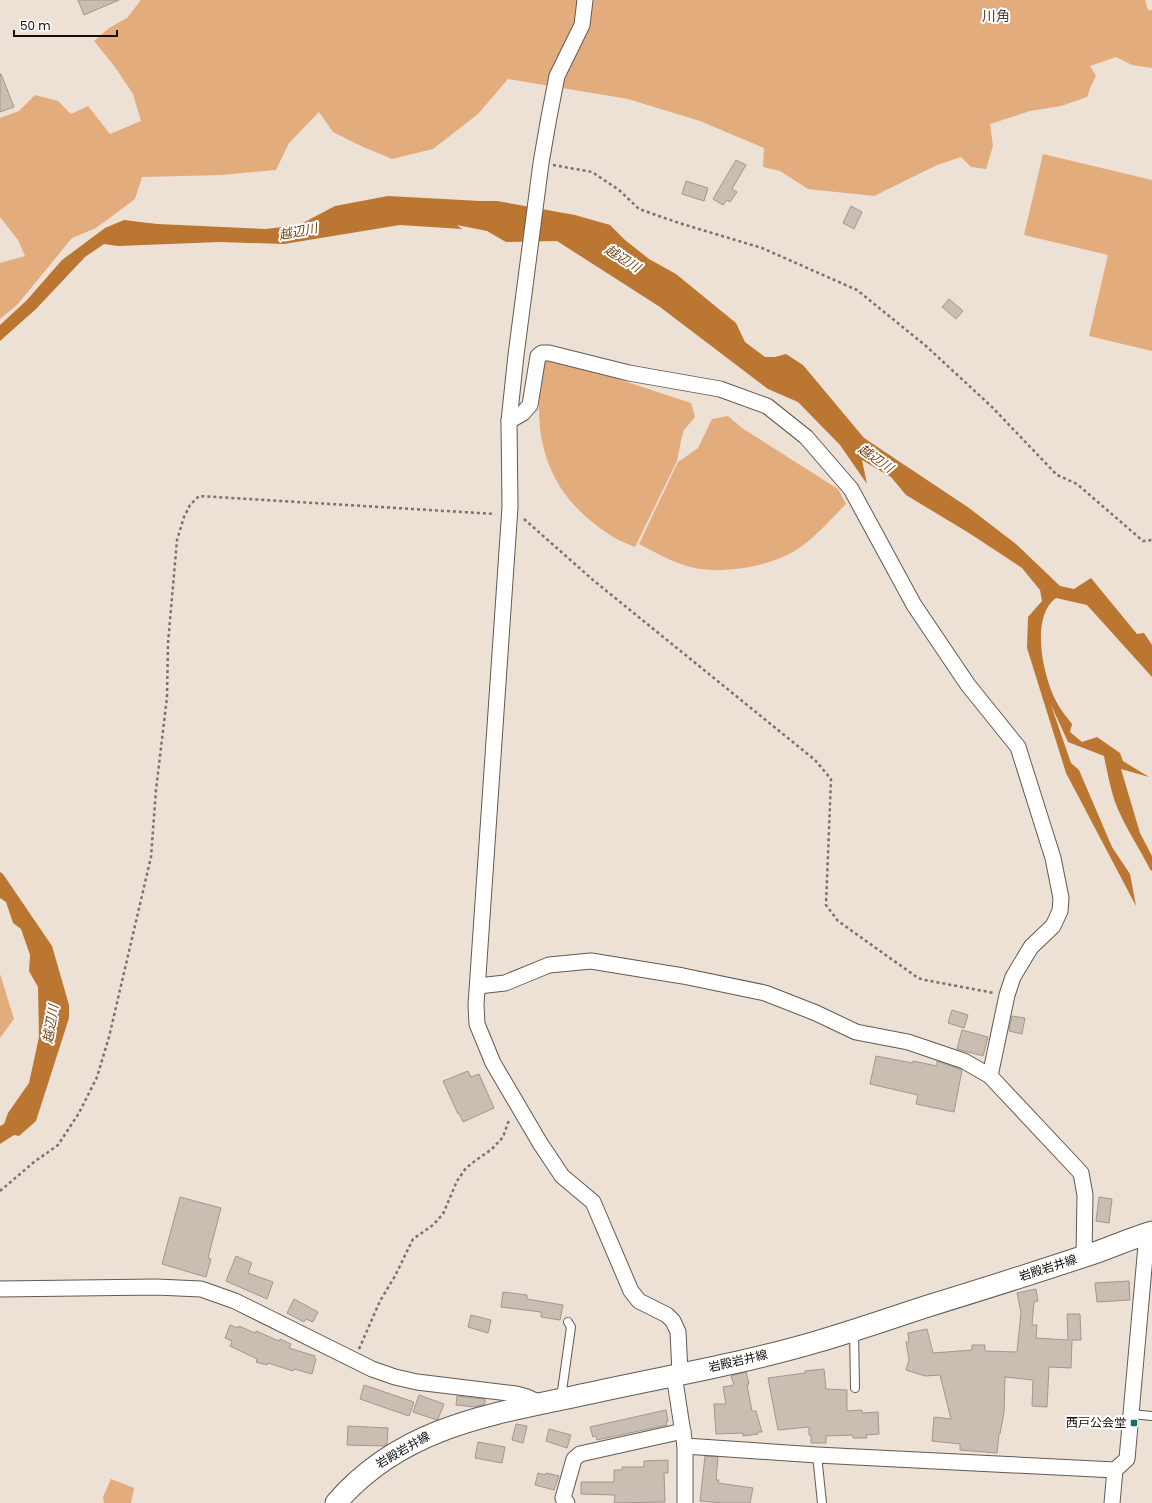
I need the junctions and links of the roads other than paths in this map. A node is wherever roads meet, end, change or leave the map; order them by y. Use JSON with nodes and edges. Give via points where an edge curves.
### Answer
{"nodes":[{"id":1,"x":585,"y":0,"type":"edge"},
{"id":2,"x":509,"y":421,"type":"junction"},
{"id":3,"x":478,"y":986,"type":"junction"},
{"id":4,"x":990,"y":1076,"type":"junction"},
{"id":5,"x":1150,"y":1233,"type":"edge"},
{"id":6,"x":1084,"y":1257,"type":"junction"},
{"id":7,"x":0,"y":1289,"type":"edge"},
{"id":8,"x":568,"y":1322,"type":"dead end"},
{"id":9,"x":854,"y":1330,"type":"junction"},
{"id":10,"x":677,"y":1374,"type":"junction"},
{"id":11,"x":855,"y":1388,"type":"dead end"},
{"id":12,"x":561,"y":1399,"type":"junction"},
{"id":13,"x":540,"y":1403,"type":"junction"},
{"id":14,"x":1131,"y":1414,"type":"junction"},
{"id":15,"x":1152,"y":1416,"type":"edge"},
{"id":16,"x":683,"y":1432,"type":"junction"},
{"id":17,"x":686,"y":1446,"type":"junction"},
{"id":18,"x":817,"y":1455,"type":"junction"},
{"id":19,"x":1115,"y":1470,"type":"junction"},
{"id":20,"x":336,"y":1503,"type":"edge"},
{"id":21,"x":566,"y":1503,"type":"edge"},
{"id":22,"x":685,"y":1503,"type":"edge"},
{"id":23,"x":822,"y":1503,"type":"edge"},
{"id":24,"x":1112,"y":1503,"type":"edge"}],
"edges":[{"from":1,"to":2,"type":"street","via":[[582,25],[557,76],[541,163]]},
{"from":2,"to":3,"type":"street","via":[[509,511]]},
{"from":2,"to":4,"type":"street","via":[[523,413],[530,405],[538,356],[549,353],[629,373],[720,389],[767,406],[806,437],[851,489],[914,605],[968,685],[1018,747],[1053,858],[1061,898],[1060,911],[1054,926],[1031,947],[1013,977]]},
{"from":3,"to":4,"type":"street","via":[[504,983],[549,965],[591,961],[683,976],[764,993],[856,1032],[908,1042],[964,1061]]},
{"from":3,"to":10,"type":"street","via":[[477,1024],[493,1063],[562,1176],[593,1202],[631,1291],[639,1301],[667,1315],[673,1321],[678,1332]]},
{"from":4,"to":6,"type":"street","via":[[1081,1174],[1084,1195]]},
{"from":5,"to":6,"type":"main road","name":"岩殿岩井線"},
{"from":5,"to":14,"type":"street"},
{"from":6,"to":9,"type":"main road","name":"岩殿岩井線"},
{"from":7,"to":13,"type":"street","via":[[201,1289],[235,1301],[372,1369],[395,1377],[416,1382],[516,1394]]},
{"from":8,"to":12,"type":"lane","via":[[571,1327]]},
{"from":9,"to":10,"type":"main road","name":"岩殿岩井線","via":[[816,1342]]},
{"from":9,"to":11,"type":"lane"},
{"from":10,"to":12,"type":"main road","name":"岩殿岩井線"},
{"from":10,"to":16,"type":"street"},
{"from":12,"to":13,"type":"main road","name":"岩殿岩井線"},
{"from":13,"to":20,"type":"main road","name":"岩殿岩井線","via":[[490,1415],[428,1435],[378,1463]]},
{"from":14,"to":15,"type":"lane"},
{"from":14,"to":19,"type":"street","via":[[1126,1459]]},
{"from":16,"to":17,"type":"street"},
{"from":16,"to":21,"type":"street","via":[[580,1454],[574,1459],[563,1498]]},
{"from":17,"to":18,"type":"street"},
{"from":17,"to":22,"type":"street"},
{"from":18,"to":19,"type":"street"},
{"from":18,"to":23,"type":"lane"},
{"from":19,"to":24,"type":"street"}]}
